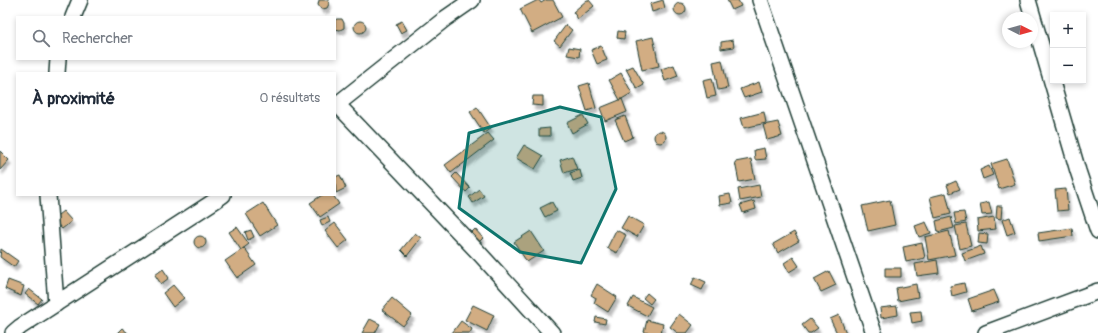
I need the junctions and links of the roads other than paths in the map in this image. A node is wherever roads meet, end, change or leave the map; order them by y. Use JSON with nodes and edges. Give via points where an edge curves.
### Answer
{"nodes":[{"id":1,"x":80,"y":0,"type":"edge"},
{"id":2,"x":472,"y":0,"type":"edge"},
{"id":3,"x":760,"y":0,"type":"edge"},
{"id":4,"x":1028,"y":0,"type":"edge"},
{"id":5,"x":72,"y":16,"type":"edge"},
{"id":6,"x":58,"y":60,"type":"edge"},
{"id":7,"x":57,"y":72,"type":"edge"},
{"id":8,"x":336,"y":105,"type":"edge"},
{"id":9,"x":48,"y":196,"type":"edge"},
{"id":10,"x":222,"y":196,"type":"edge"},
{"id":11,"x":1098,"y":230,"type":"edge"},
{"id":12,"x":1098,"y":291,"type":"edge"},
{"id":13,"x":56,"y":304,"type":"junction"},
{"id":14,"x":14,"y":333,"type":"edge"},
{"id":15,"x":552,"y":333,"type":"edge"},
{"id":16,"x":874,"y":333,"type":"edge"},
{"id":17,"x":986,"y":333,"type":"edge"}],
"edges":[{"from":1,"to":5,"type":"street"},
{"from":2,"to":8,"type":"street"},
{"from":3,"to":16,"type":"street"},
{"from":4,"to":11,"type":"street"},
{"from":6,"to":7,"type":"street"},
{"from":8,"to":15,"type":"street","via":[[480,254]]},
{"from":9,"to":13,"type":"street"},
{"from":10,"to":13,"type":"street"},
{"from":12,"to":17,"type":"street"},
{"from":13,"to":14,"type":"street"}]}
